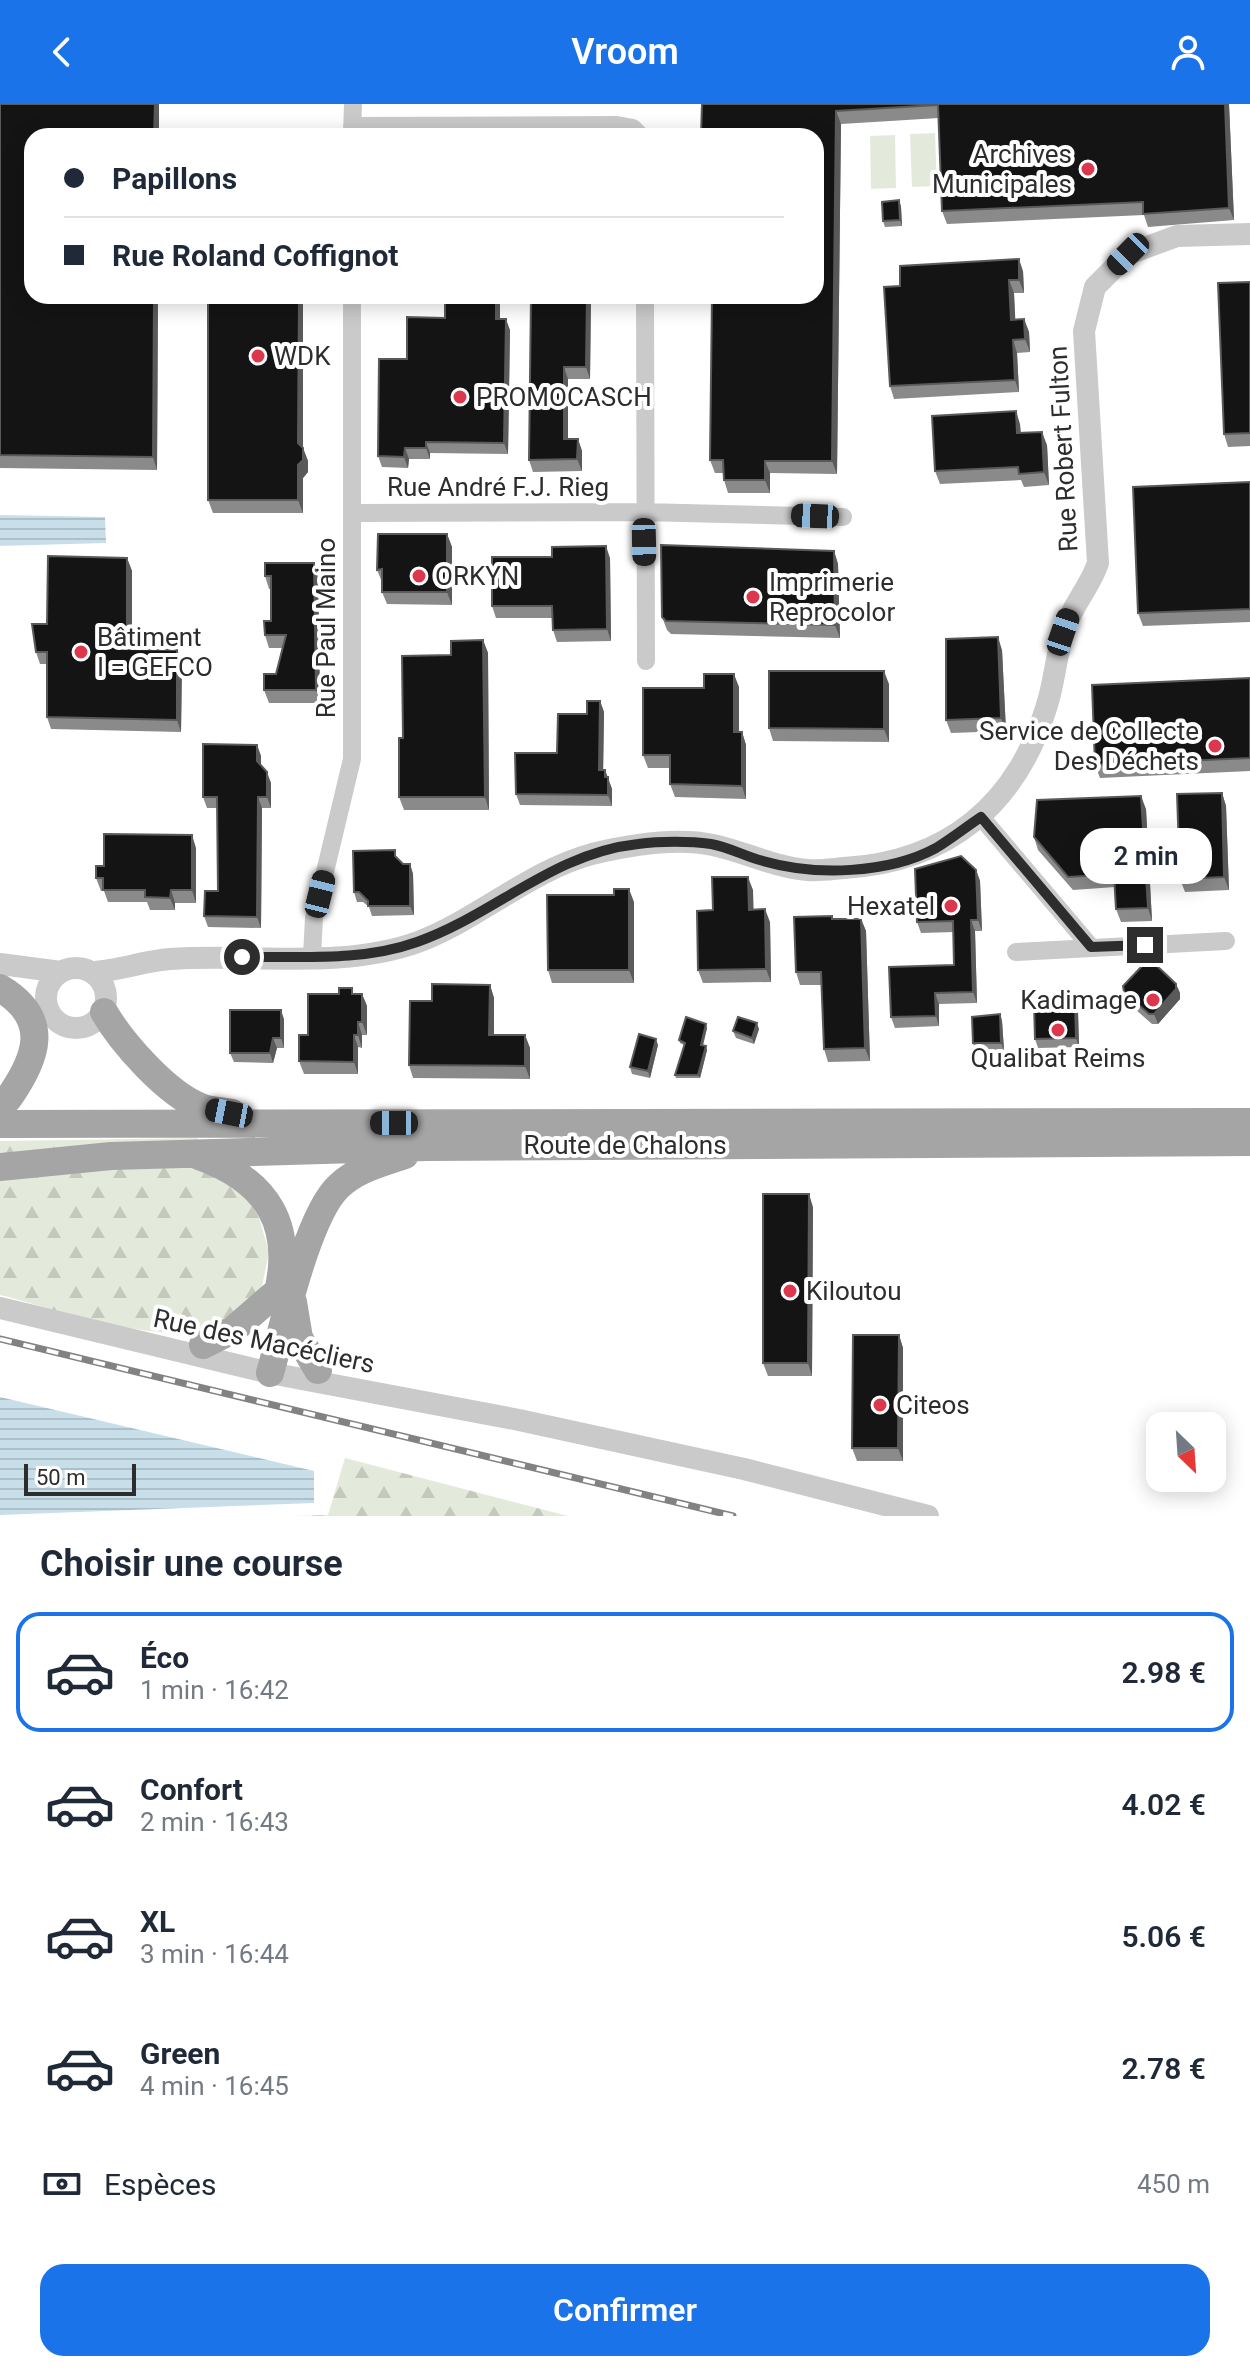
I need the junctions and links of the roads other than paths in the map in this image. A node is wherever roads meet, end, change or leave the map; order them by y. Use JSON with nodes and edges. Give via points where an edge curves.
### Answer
{"nodes":[{"id":1,"x":353,"y":104,"type":"edge"},
{"id":2,"x":352,"y":128,"type":"edge"},
{"id":3,"x":484,"y":128,"type":"edge"},
{"id":4,"x":633,"y":128,"type":"edge"},
{"id":5,"x":1250,"y":234,"type":"edge"},
{"id":6,"x":352,"y":304,"type":"edge"},
{"id":7,"x":645,"y":304,"type":"edge"},
{"id":8,"x":643,"y":512,"type":"junction"},
{"id":9,"x":353,"y":513,"type":"junction"},
{"id":10,"x":843,"y":517,"type":"dead end"},
{"id":11,"x":646,"y":661,"type":"dead end"},
{"id":12,"x":981,"y":817,"type":"junction"},
{"id":13,"x":1226,"y":941,"type":"dead end"},
{"id":14,"x":1091,"y":947,"type":"junction"},
{"id":15,"x":1016,"y":952,"type":"dead end"},
{"id":16,"x":312,"y":956,"type":"junction"},
{"id":17,"x":0,"y":965,"type":"edge"},
{"id":18,"x":128,"y":968,"type":"junction"},
{"id":19,"x":61,"y":972,"type":"junction"},
{"id":20,"x":91,"y":972,"type":"junction"},
{"id":21,"x":0,"y":988,"type":"edge"},
{"id":22,"x":105,"y":1005,"type":"junction"},
{"id":23,"x":50,"y":1012,"type":"junction"},
{"id":24,"x":3,"y":1108,"type":"edge"},
{"id":25,"x":1250,"y":1122,"type":"edge"},
{"id":26,"x":304,"y":1124,"type":"junction"},
{"id":27,"x":1250,"y":1142,"type":"edge"},
{"id":28,"x":427,"y":1147,"type":"junction"},
{"id":29,"x":190,"y":1153,"type":"junction"},
{"id":30,"x":0,"y":1167,"type":"edge"},
{"id":31,"x":285,"y":1294,"type":"junction"},
{"id":32,"x":0,"y":1308,"type":"edge"},
{"id":33,"x":128,"y":1340,"type":"junction"},
{"id":34,"x":203,"y":1345,"type":"junction"},
{"id":35,"x":266,"y":1364,"type":"junction"},
{"id":36,"x":318,"y":1370,"type":"junction"},
{"id":37,"x":519,"y":1420,"type":"junction"},
{"id":38,"x":928,"y":1516,"type":"edge"}],
"edges":[{"from":1,"to":2,"type":"street"},
{"from":3,"to":4,"type":"street"},
{"from":5,"to":12,"type":"street","name":"Rue Robert Fulton","via":[[1177,236],[1128,254],[1095,287],[1084,331],[1098,563],[1071,610],[1056,653],[1048,705],[1024,757]]},
{"from":6,"to":9,"type":"street","name":"Rue Paul Maino"},
{"from":7,"to":8,"type":"street","name":"Rue André F.J. Rieg"},
{"from":8,"to":9,"type":"street","name":"Rue André F.J. Rieg"},
{"from":8,"to":10,"type":"street","name":"Rue André F.J. Rieg"},
{"from":8,"to":11,"type":"street"},
{"from":9,"to":16,"type":"street","name":"Rue Paul Maino","via":[[352,759],[314,918]]},
{"from":12,"to":14,"type":"street"},
{"from":12,"to":16,"type":"street","name":"Rue Robert Fulton","via":[[935,849],[884,866],[810,870],[711,844],[638,844],[549,871],[458,925],[416,943],[366,955]]},
{"from":13,"to":14,"type":"street"},
{"from":14,"to":15,"type":"street"},
{"from":16,"to":18,"type":"street","name":"Rue Robert Fulton","via":[[166,959]]},
{"from":17,"to":19,"type":"street"},
{"from":17,"to":23,"type":"street","via":[[31,983]]},
{"from":18,"to":20,"type":"street","name":"Rue Robert Fulton"},
{"from":18,"to":22,"type":"street"},
{"from":19,"to":20,"type":"street"},
{"from":19,"to":23,"type":"street","via":[[49,984]]},
{"from":20,"to":22,"type":"street","via":[[103,983]]},
{"from":21,"to":24,"type":"main road","via":[[25,1009],[35,1031],[32,1058]]},
{"from":22,"to":23,"type":"street","via":[[92,1025],[81,1028],[70,1029]]},
{"from":22,"to":26,"type":"main road","via":[[118,1034],[188,1100],[202,1107]]},
{"from":23,"to":24,"type":"main road","via":[[46,1059]]},
{"from":24,"to":26,"type":"main road","name":"Route de Chalons"},
{"from":25,"to":26,"type":"main road","name":"Route de Chalons"},
{"from":27,"to":28,"type":"main road","name":"Route de Chalons"},
{"from":28,"to":29,"type":"main road","name":"Route de Chalons"},
{"from":28,"to":31,"type":"main road","via":[[357,1172],[329,1197]]},
{"from":29,"to":30,"type":"main road","name":"Route de Chalons"},
{"from":29,"to":31,"type":"main road","via":[[242,1175],[263,1197],[284,1242]]},
{"from":31,"to":34,"type":"main road"},
{"from":31,"to":35,"type":"main road"},
{"from":31,"to":36,"type":"main road","via":[[299,1338]]},
{"from":32,"to":33,"type":"street","name":"Rue des Macécliers"},
{"from":33,"to":34,"type":"street","name":"Rue des Macécliers"},
{"from":33,"to":35,"type":"street","name":"Rue des Macécliers"},
{"from":34,"to":35,"type":"street","name":"Rue des Macécliers"},
{"from":35,"to":36,"type":"street","name":"Rue des Macécliers"},
{"from":35,"to":37,"type":"street","name":"Rue des Macécliers"},
{"from":36,"to":37,"type":"street","name":"Rue des Macécliers"},
{"from":37,"to":38,"type":"street","name":"Rue des Macécliers"}]}
